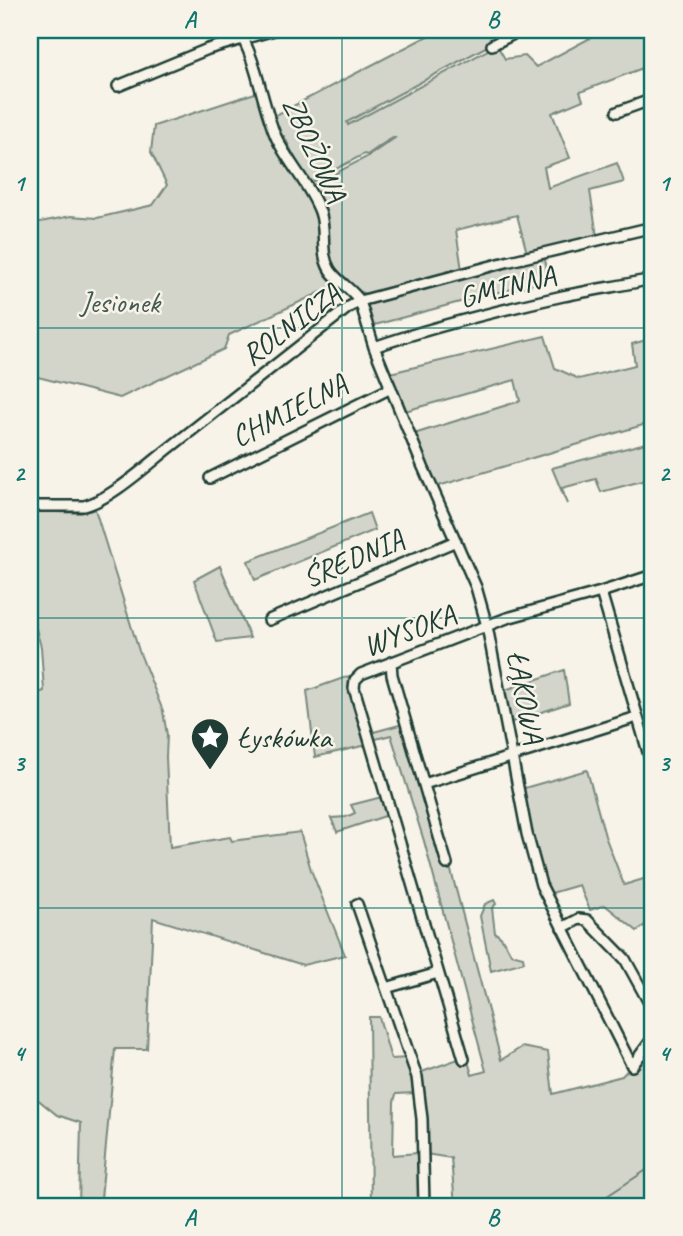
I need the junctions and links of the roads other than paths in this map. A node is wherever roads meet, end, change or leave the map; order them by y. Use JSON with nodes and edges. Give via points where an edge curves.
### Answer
{"nodes":[{"id":1,"x":274,"y":30,"type":"edge"},
{"id":2,"x":521,"y":30,"type":"edge"},
{"id":3,"x":241,"y":34,"type":"edge"},
{"id":4,"x":492,"y":45,"type":"dead end"},
{"id":5,"x":118,"y":86,"type":"dead end"},
{"id":6,"x":653,"y":99,"type":"edge"},
{"id":7,"x":617,"y":112,"type":"dead end"},
{"id":8,"x":653,"y":227,"type":"edge"},
{"id":9,"x":653,"y":279,"type":"edge"},
{"id":10,"x":360,"y":302,"type":"junction"},
{"id":11,"x":374,"y":347,"type":"junction"},
{"id":12,"x":390,"y":388,"type":"junction"},
{"id":13,"x":210,"y":478,"type":"dead end"},
{"id":14,"x":30,"y":506,"type":"edge"},
{"id":15,"x":456,"y":541,"type":"junction"},
{"id":16,"x":653,"y":575,"type":"edge"},
{"id":17,"x":600,"y":592,"type":"junction"},
{"id":18,"x":269,"y":620,"type":"dead end"},
{"id":19,"x":487,"y":626,"type":"junction"},
{"id":20,"x":391,"y":662,"type":"junction"},
{"id":21,"x":637,"y":717,"type":"junction"},
{"id":22,"x":512,"y":757,"type":"junction"},
{"id":23,"x":653,"y":769,"type":"edge"},
{"id":24,"x":424,"y":783,"type":"junction"},
{"id":25,"x":447,"y":864,"type":"dead end"},
{"id":26,"x":357,"y":904,"type":"dead end"},
{"id":27,"x":562,"y":928,"type":"junction"},
{"id":28,"x":438,"y":973,"type":"junction"},
{"id":29,"x":386,"y":988,"type":"junction"},
{"id":30,"x":653,"y":1010,"type":"edge"},
{"id":31,"x":653,"y":1038,"type":"edge"},
{"id":32,"x":464,"y":1059,"type":"dead end"},
{"id":33,"x":424,"y":1206,"type":"edge"}],
"edges":[{"from":1,"to":3,"type":"street"},
{"from":2,"to":4,"type":"street"},
{"from":3,"to":5,"type":"street"},
{"from":3,"to":10,"type":"street","name":"ZBOŻOWA","via":[[276,137],[320,213],[328,267]]},
{"from":6,"to":7,"type":"street"},
{"from":8,"to":10,"type":"street","name":"ROLNICZA"},
{"from":9,"to":11,"type":"street","name":"GMINNA","via":[[519,307]]},
{"from":10,"to":11,"type":"street","name":"ŁĄKOWA"},
{"from":10,"to":14,"type":"street","name":"ROLNICZA","via":[[104,498],[84,506]]},
{"from":11,"to":12,"type":"street","name":"ŁĄKOWA"},
{"from":12,"to":13,"type":"street","name":"CHMIELNA"},
{"from":12,"to":15,"type":"street","name":"ŁĄKOWA"},
{"from":15,"to":18,"type":"street","name":"ŚREDNIA"},
{"from":15,"to":19,"type":"street","name":"ŁĄKOWA","via":[[477,587]]},
{"from":16,"to":17,"type":"street","name":"WYSOKA"},
{"from":17,"to":19,"type":"street","name":"WYSOKA"},
{"from":17,"to":21,"type":"street"},
{"from":19,"to":20,"type":"street","name":"WYSOKA"},
{"from":19,"to":22,"type":"street","name":"ŁĄKOWA"},
{"from":20,"to":24,"type":"street"},
{"from":20,"to":28,"type":"street","name":"WYSOKA","via":[[361,674],[354,688]]},
{"from":21,"to":22,"type":"street"},
{"from":21,"to":23,"type":"street"},
{"from":22,"to":24,"type":"street"},
{"from":22,"to":27,"type":"street","name":"ŁĄKOWA","via":[[533,861]]},
{"from":24,"to":25,"type":"street"},
{"from":26,"to":29,"type":"street"},
{"from":27,"to":30,"type":"street","via":[[587,920],[625,959]]},
{"from":27,"to":31,"type":"street","name":"ŁĄKOWA","via":[[632,1066]]},
{"from":28,"to":29,"type":"street"},
{"from":28,"to":32,"type":"street","name":"WYSOKA"},
{"from":29,"to":33,"type":"street","via":[[417,1077]]}]}
